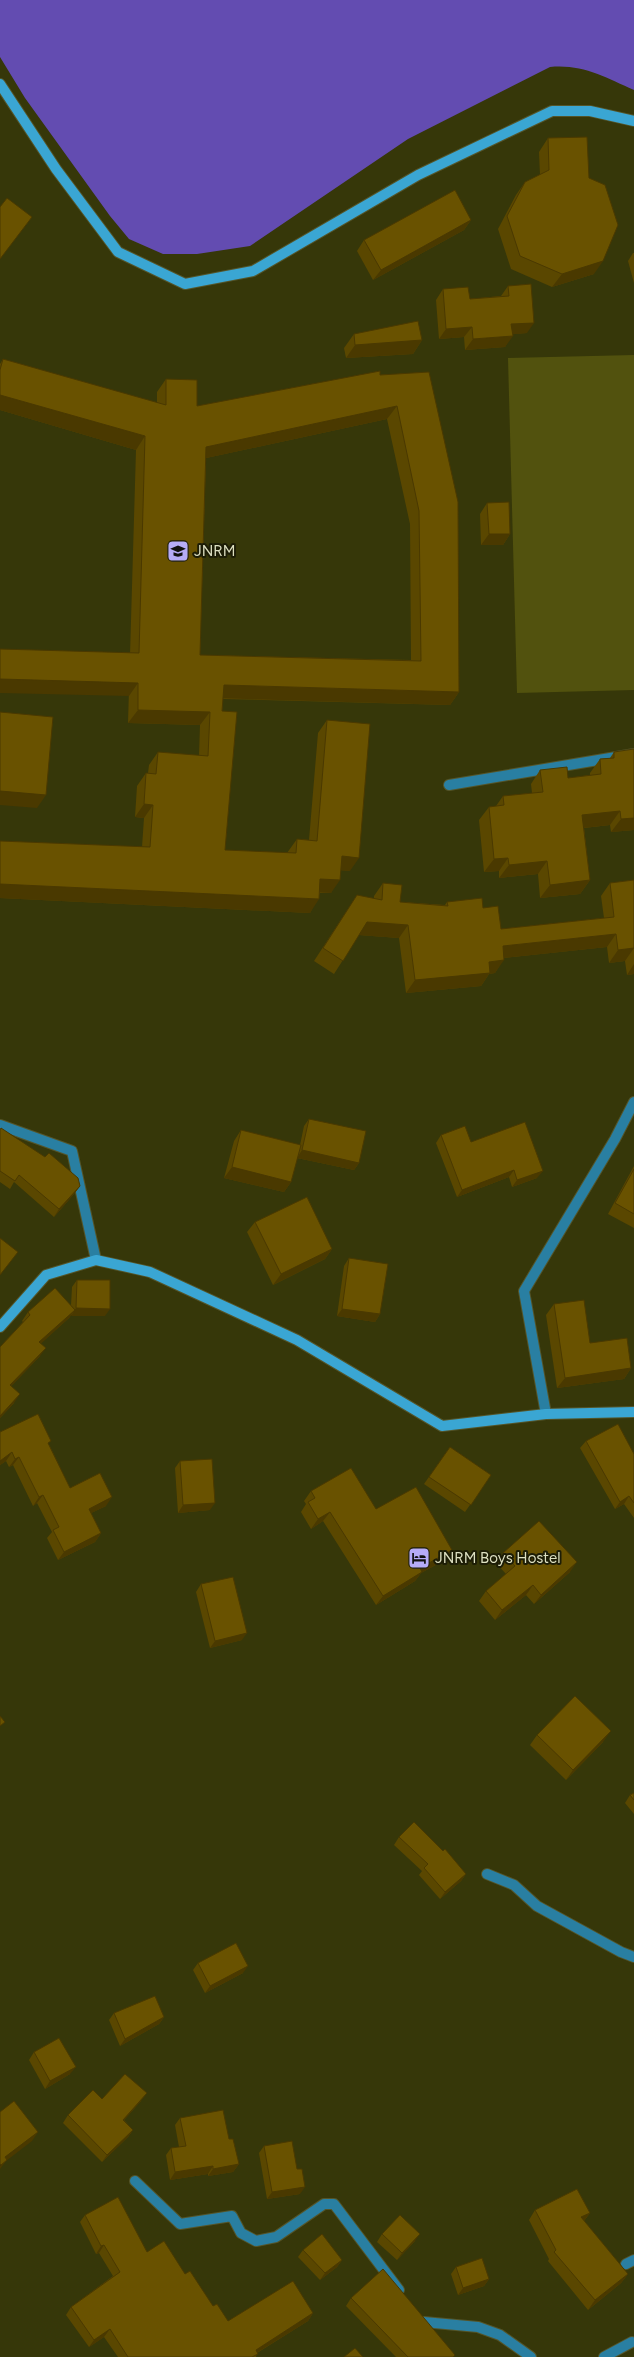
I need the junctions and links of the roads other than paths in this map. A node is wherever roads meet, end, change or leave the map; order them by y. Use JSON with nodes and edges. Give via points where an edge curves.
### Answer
{"nodes":[{"id":1,"x":0,"y":84,"type":"edge"},
{"id":2,"x":634,"y":121,"type":"edge"},
{"id":3,"x":634,"y":754,"type":"edge"},
{"id":4,"x":449,"y":785,"type":"dead end"},
{"id":5,"x":634,"y":1102,"type":"edge"},
{"id":6,"x":0,"y":1125,"type":"edge"},
{"id":7,"x":96,"y":1260,"type":"junction"},
{"id":8,"x":0,"y":1327,"type":"edge"},
{"id":9,"x":634,"y":1412,"type":"edge"},
{"id":10,"x":546,"y":1414,"type":"junction"},
{"id":11,"x":487,"y":1874,"type":"dead end"},
{"id":12,"x":634,"y":1956,"type":"edge"},
{"id":13,"x":135,"y":2181,"type":"dead end"},
{"id":14,"x":406,"y":2298,"type":"edge"},
{"id":15,"x":435,"y":2336,"type":"edge"},
{"id":16,"x":632,"y":2342,"type":"dead end"},
{"id":17,"x":531,"y":2357,"type":"edge"},
{"id":18,"x":604,"y":2357,"type":"edge"}],
"edges":[{"from":1,"to":2,"type":"main road","via":[[56,170],[118,252],[185,284],[253,270],[418,175],[552,111],[590,111]]},
{"from":3,"to":4,"type":"street"},
{"from":5,"to":10,"type":"street","via":[[524,1291]]},
{"from":6,"to":7,"type":"street","via":[[72,1151]]},
{"from":7,"to":8,"type":"main road","via":[[46,1275]]},
{"from":7,"to":10,"type":"main road","via":[[150,1272],[297,1340],[442,1426]]},
{"from":9,"to":10,"type":"main road"},
{"from":11,"to":12,"type":"street","via":[[514,1885],[537,1906]]},
{"from":13,"to":14,"type":"street","via":[[180,2224],[232,2216],[241,2232],[256,2241],[276,2237],[324,2204],[334,2204]]},
{"from":15,"to":17,"type":"street","via":[[421,2318],[478,2326],[500,2335]]},
{"from":16,"to":18,"type":"street"}]}
